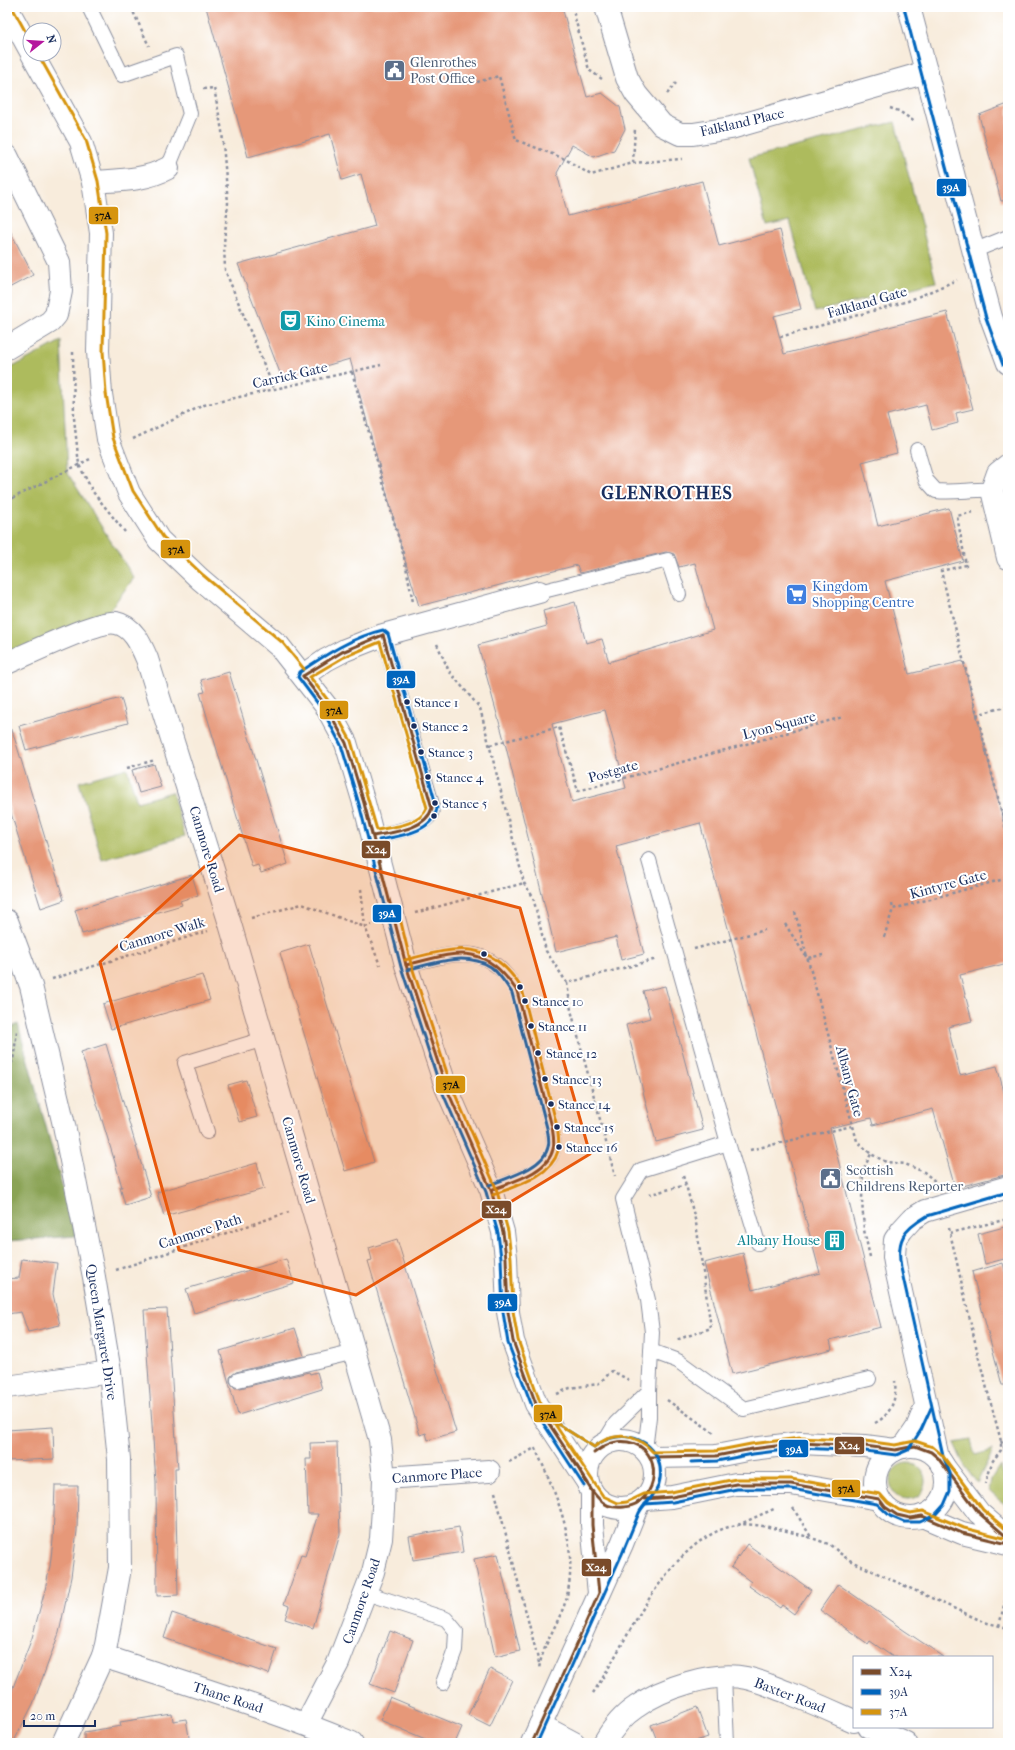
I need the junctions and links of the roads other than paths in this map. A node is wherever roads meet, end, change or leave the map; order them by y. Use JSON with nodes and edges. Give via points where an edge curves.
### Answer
{"nodes":[{"id":1,"x":89,"y":7,"type":"edge"},
{"id":2,"x":606,"y":7,"type":"edge"},
{"id":3,"x":909,"y":7,"type":"edge"},
{"id":4,"x":7,"y":8,"type":"edge"},
{"id":5,"x":22,"y":35,"type":"edge"},
{"id":6,"x":36,"y":62,"type":"edge"},
{"id":7,"x":927,"y":72,"type":"junction"},
{"id":8,"x":7,"y":156,"type":"edge"},
{"id":9,"x":168,"y":168,"type":"joint"},
{"id":10,"x":93,"y":182,"type":"junction"},
{"id":11,"x":1008,"y":236,"type":"edge"},
{"id":12,"x":973,"y":250,"type":"junction"},
{"id":13,"x":7,"y":348,"type":"edge"},
{"id":14,"x":1008,"y":363,"type":"edge"},
{"id":15,"x":917,"y":450,"type":"dead end"},
{"id":16,"x":1008,"y":465,"type":"edge"},
{"id":17,"x":992,"y":490,"type":"junction"},
{"id":18,"x":1008,"y":558,"type":"edge"},
{"id":19,"x":539,"y":592,"type":"joint"},
{"id":20,"x":678,"y":594,"type":"dead end"},
{"id":21,"x":383,"y":635,"type":"junction"},
{"id":22,"x":7,"y":663,"type":"edge"},
{"id":23,"x":304,"y":676,"type":"junction"},
{"id":24,"x":373,"y":836,"type":"junction"},
{"id":25,"x":649,"y":860,"type":"dead end"},
{"id":26,"x":7,"y":921,"type":"edge"},
{"id":27,"x":406,"y":965,"type":"junction"},
{"id":28,"x":264,"y":1039,"type":"junction"},
{"id":29,"x":207,"y":1132,"type":"dead end"},
{"id":30,"x":730,"y":1149,"type":"junction"},
{"id":31,"x":1008,"y":1187,"type":"edge"},
{"id":32,"x":491,"y":1190,"type":"junction"},
{"id":33,"x":758,"y":1242,"type":"dead end"},
{"id":34,"x":651,"y":1351,"type":"junction"},
{"id":35,"x":355,"y":1352,"type":"junction"},
{"id":36,"x":110,"y":1372,"type":"junction"},
{"id":37,"x":870,"y":1379,"type":"dead end"},
{"id":38,"x":238,"y":1380,"type":"dead end"},
{"id":39,"x":7,"y":1387,"type":"edge"},
{"id":40,"x":649,"y":1391,"type":"junction"},
{"id":41,"x":926,"y":1406,"type":"junction"},
{"id":42,"x":550,"y":1425,"type":"junction"},
{"id":43,"x":900,"y":1448,"type":"junction"},
{"id":44,"x":598,"y":1450,"type":"junction"},
{"id":45,"x":648,"y":1454,"type":"junction"},
{"id":46,"x":941,"y":1463,"type":"junction"},
{"id":47,"x":489,"y":1471,"type":"road end"},
{"id":48,"x":384,"y":1478,"type":"junction"},
{"id":49,"x":590,"y":1487,"type":"junction"},
{"id":50,"x":879,"y":1498,"type":"junction"},
{"id":51,"x":641,"y":1501,"type":"junction"},
{"id":52,"x":922,"y":1516,"type":"junction"},
{"id":53,"x":1008,"y":1538,"type":"edge"},
{"id":54,"x":1008,"y":1544,"type":"edge"},
{"id":55,"x":366,"y":1593,"type":"junction"},
{"id":56,"x":599,"y":1593,"type":"junction"},
{"id":57,"x":103,"y":1656,"type":"junction"},
{"id":58,"x":724,"y":1677,"type":"junction"},
{"id":59,"x":443,"y":1683,"type":"dead end"},
{"id":60,"x":306,"y":1724,"type":"junction"},
{"id":61,"x":853,"y":1724,"type":"edge"},
{"id":62,"x":865,"y":1730,"type":"edge"},
{"id":63,"x":536,"y":1734,"type":"edge"},
{"id":64,"x":63,"y":1743,"type":"edge"},
{"id":65,"x":352,"y":1743,"type":"edge"},
{"id":66,"x":574,"y":1743,"type":"edge"},
{"id":67,"x":604,"y":1743,"type":"edge"},
{"id":68,"x":727,"y":1743,"type":"edge"},
{"id":69,"x":906,"y":1743,"type":"edge"}],
"edges":[{"from":1,"to":9,"type":"lane","via":[[122,75],[176,56],[190,114]]},
{"from":2,"to":7,"type":"street","name":"Falkland Place","via":[[627,78],[662,125],[680,134],[730,128]]},
{"from":3,"to":7,"type":"street"},
{"from":4,"to":5,"type":"street"},
{"from":6,"to":10,"type":"street","via":[[81,142]]},
{"from":7,"to":12,"type":"street"},
{"from":8,"to":13,"type":"street","via":[[59,262],[61,291],[56,315],[50,322]]},
{"from":9,"to":10,"type":"street","via":[[155,176],[139,179]]},
{"from":10,"to":23,"type":"street","via":[[101,233],[98,351],[101,394],[108,439],[129,493],[159,540],[200,579],[279,646]]},
{"from":11,"to":12,"type":"lane"},
{"from":12,"to":14,"type":"street","via":[[991,317]]},
{"from":15,"to":17,"type":"lane","via":[[926,480],[936,491],[954,493],[974,489]]},
{"from":16,"to":17,"type":"street","via":[[998,473]]},
{"from":17,"to":18,"type":"street"},
{"from":19,"to":20,"type":"lane","via":[[668,560]]},
{"from":19,"to":21,"type":"street"},
{"from":21,"to":23,"type":"street","via":[[345,650]]},
{"from":21,"to":24,"type":"lane","via":[[432,810],[426,821]]},
{"from":22,"to":28,"type":"street","name":"Canmore Road","via":[[98,625],[116,623],[130,630],[140,644],[148,659]]},
{"from":23,"to":24,"type":"street","via":[[326,706],[346,743]]},
{"from":24,"to":27,"type":"street"},
{"from":25,"to":30,"type":"lane"},
{"from":26,"to":36,"type":"street","name":"Queen Margaret Drive","via":[[31,986],[64,1126]]},
{"from":27,"to":32,"type":"street","via":[[446,1087]]},
{"from":27,"to":32,"type":"lane","via":[[448,954],[468,954],[498,965],[517,991],[552,1127],[553,1151],[548,1160],[536,1171]]},
{"from":28,"to":29,"type":"lane","via":[[185,1063]]},
{"from":28,"to":35,"type":"street","name":"Canmore Road"},
{"from":30,"to":33,"type":"lane"},
{"from":30,"to":34,"type":"lane","via":[[641,1170],[623,1199],[648,1300],[652,1332]]},
{"from":31,"to":41,"type":"street","via":[[925,1211],[912,1220],[895,1240],[894,1257]]},
{"from":32,"to":42,"type":"street","via":[[503,1232],[512,1341],[536,1404]]},
{"from":34,"to":37,"type":"lane","via":[[678,1361],[744,1409]]},
{"from":34,"to":40,"type":"lane"},
{"from":35,"to":38,"type":"lane"},
{"from":35,"to":48,"type":"street","name":"Canmore Road","via":[[380,1440]]},
{"from":36,"to":39,"type":"street"},
{"from":36,"to":57,"type":"street","name":"Queen Margaret Drive","via":[[119,1459],[120,1568]]},
{"from":40,"to":44,"type":"lane","via":[[616,1423]]},
{"from":40,"to":45,"type":"lane"},
{"from":41,"to":43,"type":"street","via":[[917,1428]]},
{"from":41,"to":46,"type":"street"},
{"from":42,"to":44,"type":"street"},
{"from":42,"to":49,"type":"street"},
{"from":43,"to":45,"type":"street","via":[[800,1443],[716,1456]]},
{"from":43,"to":46,"type":"street","via":[[915,1446],[931,1452]]},
{"from":43,"to":50,"type":"street","via":[[884,1459],[877,1470],[875,1484]]},
{"from":44,"to":45,"type":"street","via":[[610,1442],[620,1440],[638,1444]]},
{"from":44,"to":49,"type":"street","via":[[589,1462],[587,1472]]},
{"from":45,"to":51,"type":"street","via":[[654,1468],[655,1479],[651,1490]]},
{"from":46,"to":52,"type":"street","via":[[947,1482],[946,1492],[932,1512]]},
{"from":46,"to":53,"type":"street","via":[[979,1513]]},
{"from":47,"to":48,"type":"street","name":"Canmore Place"},
{"from":48,"to":55,"type":"street","name":"Canmore Road","via":[[381,1539]]},
{"from":49,"to":51,"type":"street","via":[[599,1500],[618,1508]]},
{"from":49,"to":56,"type":"street"},
{"from":50,"to":51,"type":"street","via":[[791,1484],[736,1484]]},
{"from":50,"to":52,"type":"street","via":[[885,1507],[897,1515],[910,1518]]},
{"from":51,"to":56,"type":"street"},
{"from":52,"to":54,"type":"street","via":[[962,1533]]},
{"from":55,"to":59,"type":"lane","via":[[446,1619],[456,1631],[455,1650]]},
{"from":55,"to":60,"type":"street","name":"Canmore Road","via":[[338,1663]]},
{"from":56,"to":63,"type":"street"},
{"from":57,"to":60,"type":"street","name":"Thane Road"},
{"from":57,"to":64,"type":"street","name":"Queen Margaret Drive"},
{"from":58,"to":61,"type":"street","name":"Baxter Road","via":[[745,1678],[766,1684]]},
{"from":58,"to":67,"type":"street","name":"Baxter Road","via":[[708,1678],[680,1686],[636,1706],[620,1719]]},
{"from":58,"to":68,"type":"lane"},
{"from":60,"to":65,"type":"street","name":"Thane Road"},
{"from":62,"to":69,"type":"street","name":"Baxter Road"},
{"from":63,"to":66,"type":"street"}]}
